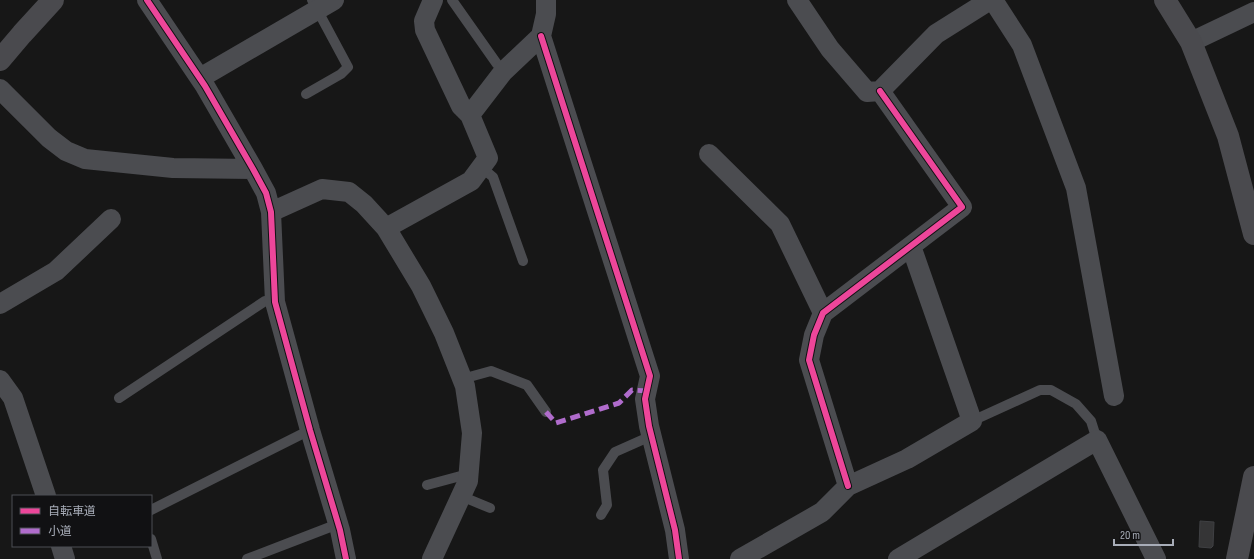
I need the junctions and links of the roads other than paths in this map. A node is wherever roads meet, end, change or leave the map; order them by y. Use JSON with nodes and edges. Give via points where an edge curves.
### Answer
{"nodes":[{"id":1,"x":53,"y":0,"type":"edge"},
{"id":2,"x":147,"y":0,"type":"edge"},
{"id":3,"x":433,"y":0,"type":"edge"},
{"id":4,"x":452,"y":0,"type":"edge"},
{"id":5,"x":546,"y":0,"type":"edge"},
{"id":6,"x":797,"y":0,"type":"edge"},
{"id":7,"x":991,"y":0,"type":"edge"},
{"id":8,"x":1164,"y":0,"type":"edge"},
{"id":9,"x":321,"y":3,"type":"edge"},
{"id":10,"x":1254,"y":12,"type":"edge"},
{"id":11,"x":541,"y":36,"type":"junction"},
{"id":12,"x":1192,"y":42,"type":"junction"},
{"id":13,"x":0,"y":60,"type":"edge"},
{"id":14,"x":497,"y":64,"type":"dead end"},
{"id":15,"x":200,"y":78,"type":"junction"},
{"id":16,"x":0,"y":89,"type":"edge"},
{"id":17,"x":880,"y":91,"type":"junction"},
{"id":18,"x":306,"y":94,"type":"dead end"},
{"id":19,"x":470,"y":115,"type":"junction"},
{"id":20,"x":709,"y":154,"type":"dead end"},
{"id":21,"x":481,"y":167,"type":"junction"},
{"id":22,"x":253,"y":168,"type":"junction"},
{"id":23,"x":271,"y":212,"type":"junction"},
{"id":24,"x":111,"y":219,"type":"dead end"},
{"id":25,"x":386,"y":228,"type":"junction"},
{"id":26,"x":1254,"y":234,"type":"edge"},
{"id":27,"x":911,"y":246,"type":"junction"},
{"id":28,"x":523,"y":262,"type":"dead end"},
{"id":29,"x":275,"y":302,"type":"junction"},
{"id":30,"x":0,"y":304,"type":"edge"},
{"id":31,"x":823,"y":313,"type":"junction"},
{"id":32,"x":0,"y":380,"type":"edge"},
{"id":33,"x":462,"y":380,"type":"junction"},
{"id":34,"x":1114,"y":396,"type":"dead end"},
{"id":35,"x":119,"y":398,"type":"dead end"},
{"id":36,"x":546,"y":412,"type":"dead end"},
{"id":37,"x":972,"y":421,"type":"junction"},
{"id":38,"x":310,"y":430,"type":"junction"},
{"id":39,"x":651,"y":436,"type":"junction"},
{"id":40,"x":1097,"y":440,"type":"junction"},
{"id":41,"x":468,"y":474,"type":"junction"},
{"id":42,"x":1254,"y":477,"type":"edge"},
{"id":43,"x":427,"y":485,"type":"dead end"},
{"id":44,"x":848,"y":486,"type":"junction"},
{"id":45,"x":46,"y":495,"type":"edge"},
{"id":46,"x":461,"y":496,"type":"junction"},
{"id":47,"x":490,"y":508,"type":"dead end"},
{"id":48,"x":152,"y":509,"type":"edge"},
{"id":49,"x":601,"y":514,"type":"dead end"},
{"id":50,"x":338,"y":524,"type":"junction"},
{"id":51,"x":152,"y":542,"type":"edge"},
{"id":52,"x":61,"y":547,"type":"edge"},
{"id":53,"x":65,"y":559,"type":"edge"},
{"id":54,"x":157,"y":559,"type":"edge"},
{"id":55,"x":247,"y":559,"type":"edge"},
{"id":56,"x":346,"y":559,"type":"edge"},
{"id":57,"x":432,"y":559,"type":"edge"},
{"id":58,"x":679,"y":559,"type":"edge"},
{"id":59,"x":740,"y":559,"type":"edge"},
{"id":60,"x":898,"y":559,"type":"edge"},
{"id":61,"x":1156,"y":559,"type":"edge"},
{"id":62,"x":1237,"y":559,"type":"edge"}],
"edges":[{"from":1,"to":13,"type":"street"},
{"from":2,"to":15,"type":"street"},
{"from":3,"to":19,"type":"street","via":[[424,21],[426,30],[461,106]]},
{"from":4,"to":14,"type":"lane"},
{"from":5,"to":11,"type":"street"},
{"from":6,"to":17,"type":"street","via":[[830,49],[867,92]]},
{"from":7,"to":17,"type":"street","via":[[936,34]]},
{"from":7,"to":34,"type":"street","via":[[1022,45],[1076,188]]},
{"from":8,"to":12,"type":"street"},
{"from":9,"to":15,"type":"street"},
{"from":9,"to":18,"type":"lane","via":[[348,67],[341,74]]},
{"from":10,"to":12,"type":"street"},
{"from":11,"to":19,"type":"street","via":[[503,72]]},
{"from":11,"to":39,"type":"street","via":[[650,376],[645,399]]},
{"from":12,"to":26,"type":"street","via":[[1228,136]]},
{"from":15,"to":22,"type":"street"},
{"from":16,"to":22,"type":"street","via":[[49,138],[66,151],[85,159],[173,168]]},
{"from":17,"to":27,"type":"street","via":[[962,207]]},
{"from":19,"to":21,"type":"street","via":[[488,158]]},
{"from":20,"to":31,"type":"street","via":[[780,224]]},
{"from":21,"to":25,"type":"street","via":[[471,181]]},
{"from":21,"to":28,"type":"lane","via":[[493,177]]},
{"from":22,"to":23,"type":"street","via":[[266,193]]},
{"from":23,"to":25,"type":"street","via":[[322,190],[349,192]]},
{"from":23,"to":29,"type":"street"},
{"from":24,"to":30,"type":"street","via":[[56,271]]},
{"from":25,"to":33,"type":"street","via":[[421,286],[444,333]]},
{"from":27,"to":31,"type":"street"},
{"from":27,"to":37,"type":"street"},
{"from":29,"to":35,"type":"lane","via":[[265,301]]},
{"from":29,"to":38,"type":"street"},
{"from":31,"to":44,"type":"street","via":[[814,335],[809,360]]},
{"from":32,"to":45,"type":"street","via":[[13,398]]},
{"from":33,"to":36,"type":"lane","via":[[491,371],[527,385]]},
{"from":33,"to":41,"type":"street","via":[[472,433]]},
{"from":37,"to":40,"type":"lane","via":[[1040,390],[1050,390],[1076,404],[1092,421]]},
{"from":37,"to":44,"type":"street","via":[[907,460]]},
{"from":38,"to":48,"type":"lane"},
{"from":38,"to":50,"type":"street"},
{"from":39,"to":49,"type":"lane","via":[[615,452],[603,470],[607,505]]},
{"from":39,"to":58,"type":"street","via":[[675,530]]},
{"from":40,"to":60,"type":"street"},
{"from":40,"to":61,"type":"street"},
{"from":41,"to":43,"type":"lane"},
{"from":41,"to":46,"type":"street"},
{"from":42,"to":62,"type":"street"},
{"from":44,"to":59,"type":"street","via":[[822,512]]},
{"from":46,"to":47,"type":"lane"},
{"from":46,"to":57,"type":"street"},
{"from":50,"to":55,"type":"lane"},
{"from":50,"to":56,"type":"street"},
{"from":51,"to":54,"type":"lane"},
{"from":52,"to":53,"type":"street"}]}
